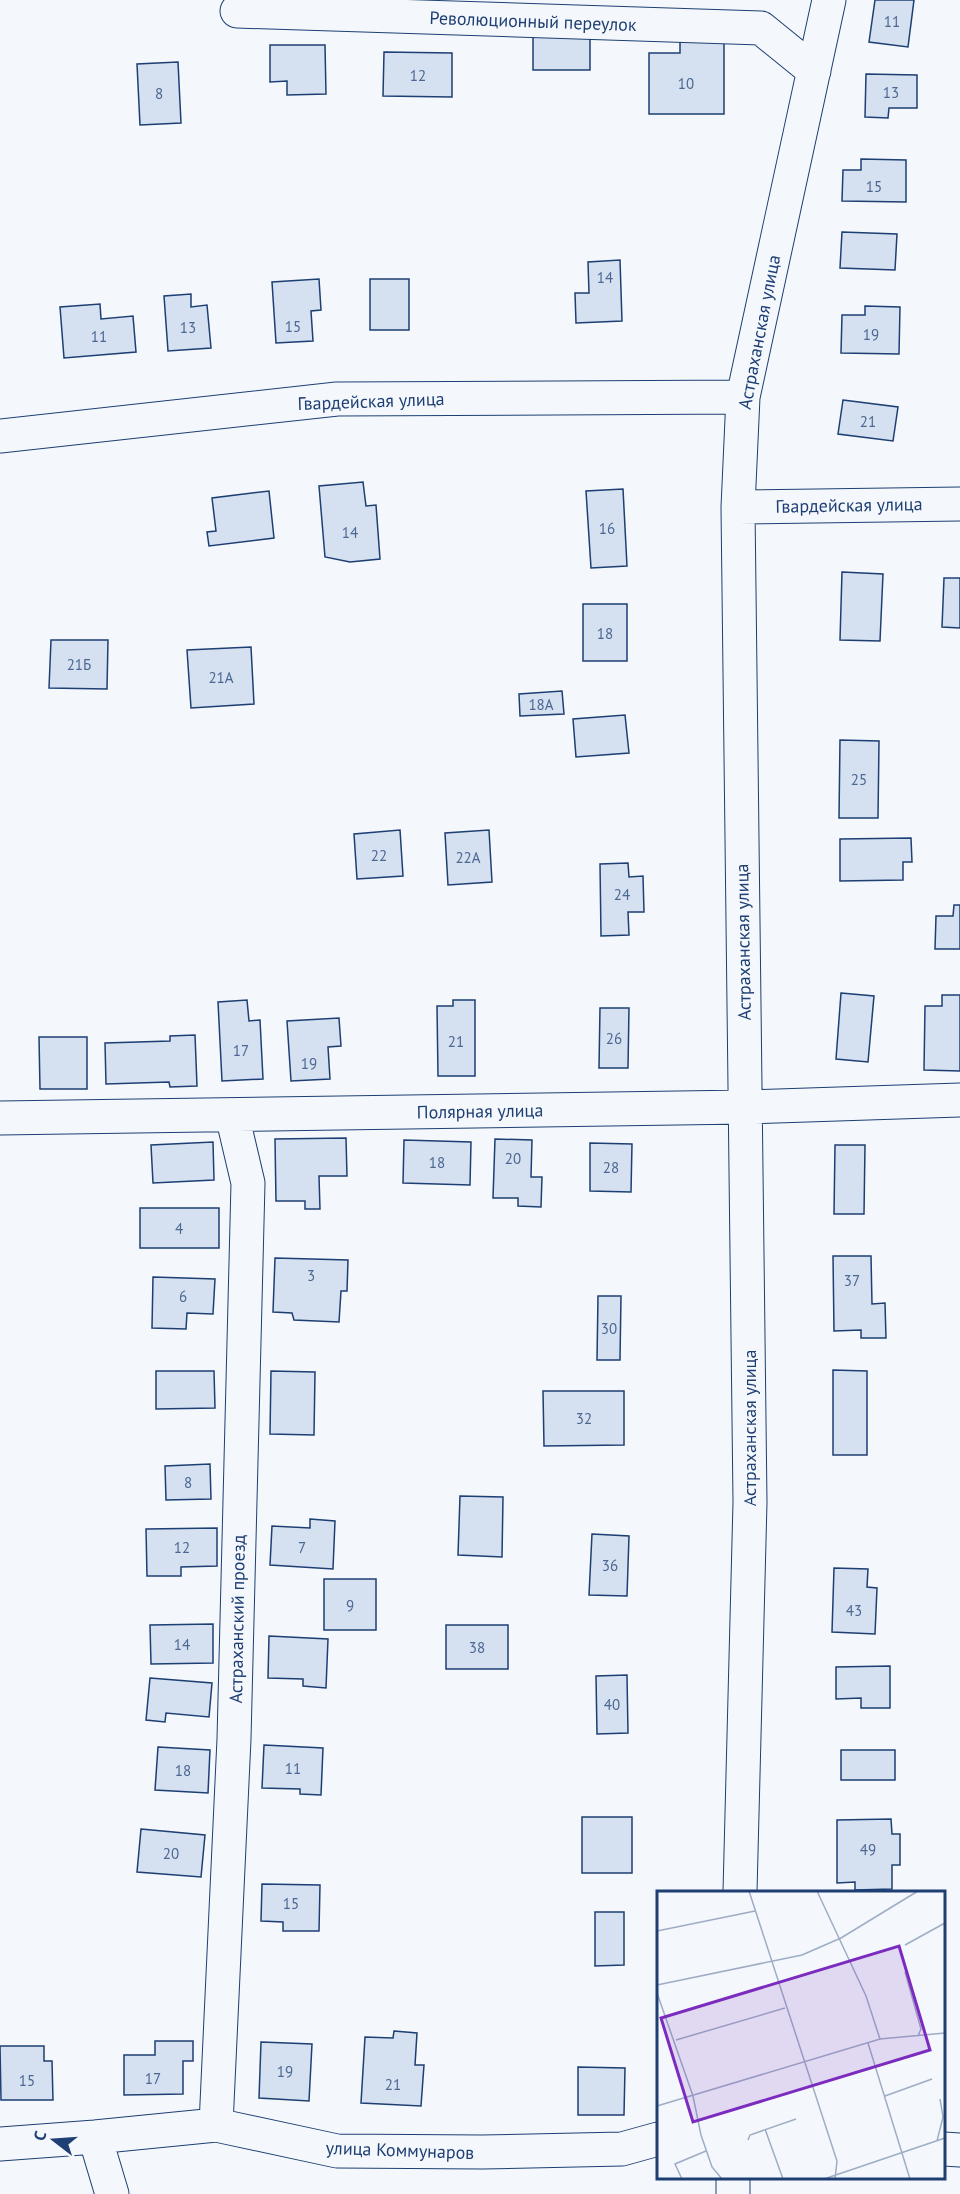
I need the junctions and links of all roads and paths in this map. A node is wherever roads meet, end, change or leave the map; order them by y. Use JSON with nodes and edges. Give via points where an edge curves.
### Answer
{"nodes":[{"id":1,"x":830,"y":0,"type":"edge"},
{"id":2,"x":237,"y":11,"type":"dead end"},
{"id":3,"x":814,"y":71,"type":"junction"},
{"id":4,"x":743,"y":397,"type":"junction"},
{"id":5,"x":0,"y":435,"type":"edge"},
{"id":6,"x":960,"y":504,"type":"edge"},
{"id":7,"x":738,"y":507,"type":"junction"},
{"id":8,"x":960,"y":1100,"type":"edge"},
{"id":9,"x":745,"y":1107,"type":"junction"},
{"id":10,"x":232,"y":1115,"type":"junction"},
{"id":11,"x":0,"y":1118,"type":"edge"},
{"id":12,"x":740,"y":1891,"type":"edge"},
{"id":13,"x":216,"y":2125,"type":"junction"},
{"id":14,"x":95,"y":2137,"type":"junction"},
{"id":15,"x":657,"y":2139,"type":"edge"},
{"id":16,"x":0,"y":2144,"type":"edge"},
{"id":17,"x":945,"y":2149,"type":"edge"},
{"id":18,"x":960,"y":2150,"type":"edge"},
{"id":19,"x":112,"y":2194,"type":"edge"}],
"edges":[{"from":1,"to":3,"type":"street","name":"Астраханская улица"},
{"from":2,"to":3,"type":"street","name":"Революционный переулок","via":[[761,28]]},
{"from":3,"to":4,"type":"street","name":"Астраханская улица"},
{"from":4,"to":5,"type":"street","name":"Гвардейская улица","via":[[337,399]]},
{"from":4,"to":7,"type":"street","name":"Астраханская улица"},
{"from":6,"to":7,"type":"street","name":"Гвардейская улица"},
{"from":7,"to":9,"type":"street","name":"Астраханская улица"},
{"from":8,"to":9,"type":"street","name":"Полярная улица"},
{"from":9,"to":10,"type":"street","name":"Полярная улица"},
{"from":9,"to":12,"type":"street","name":"Астраханская улица","via":[[750,1502]]},
{"from":10,"to":11,"type":"street","name":"Полярная улица"},
{"from":10,"to":13,"type":"street","name":"Астраханский проезд","via":[[248,1182],[234,1739]]},
{"from":13,"to":14,"type":"street","name":"улица Коммунаров"},
{"from":13,"to":15,"type":"street","name":"улица Коммунаров","via":[[337,2151],[622,2149]]},
{"from":14,"to":16,"type":"street","name":"улица Коммунаров"},
{"from":14,"to":19,"type":"street"},
{"from":17,"to":18,"type":"street"}]}
